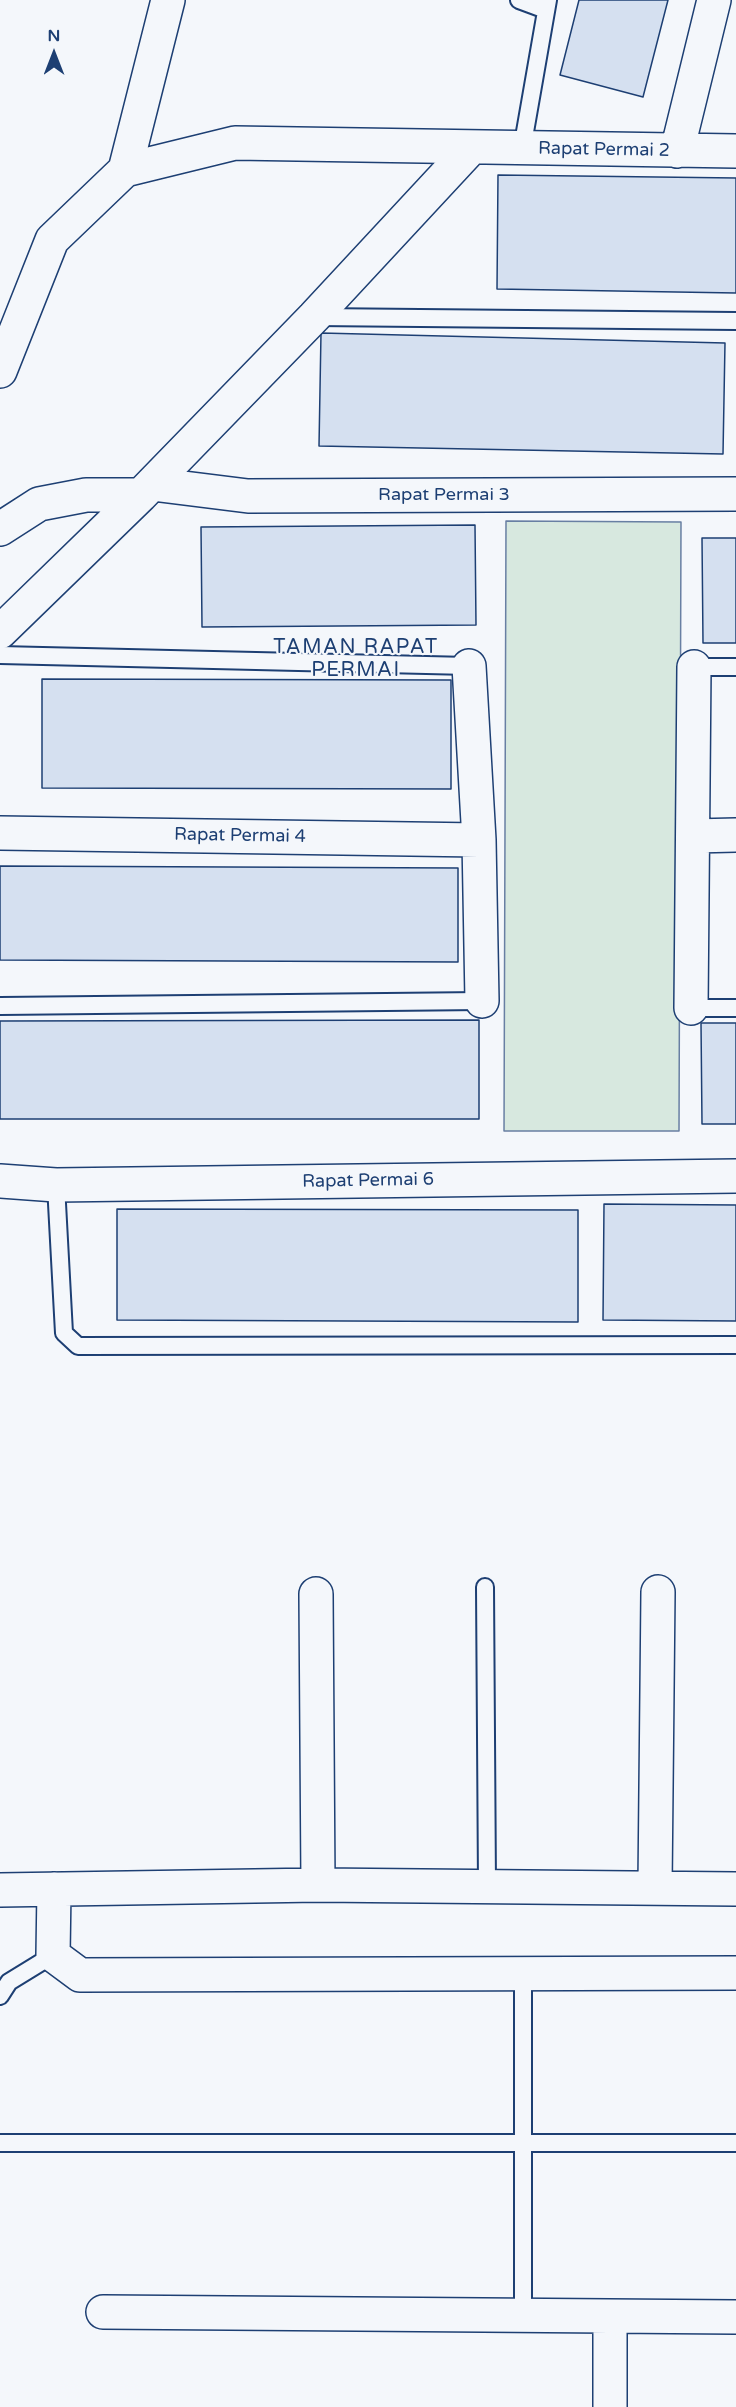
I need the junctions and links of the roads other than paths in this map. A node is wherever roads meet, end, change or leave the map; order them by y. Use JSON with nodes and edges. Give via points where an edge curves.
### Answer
{"nodes":[{"id":1,"x":168,"y":0,"type":"edge"},
{"id":2,"x":519,"y":0,"type":"edge"},
{"id":3,"x":714,"y":0,"type":"edge"},
{"id":4,"x":547,"y":5,"type":"edge"},
{"id":5,"x":471,"y":147,"type":"junction"},
{"id":6,"x":522,"y":149,"type":"junction"},
{"id":7,"x":677,"y":151,"type":"junction"},
{"id":8,"x":736,"y":151,"type":"edge"},
{"id":9,"x":125,"y":170,"type":"junction"},
{"id":10,"x":314,"y":317,"type":"junction"},
{"id":11,"x":736,"y":321,"type":"edge"},
{"id":12,"x":0,"y":371,"type":"edge"},
{"id":13,"x":147,"y":490,"type":"junction"},
{"id":14,"x":736,"y":494,"type":"edge"},
{"id":15,"x":0,"y":529,"type":"edge"},
{"id":16,"x":0,"y":632,"type":"edge"},
{"id":17,"x":0,"y":655,"type":"edge"},
{"id":18,"x":469,"y":666,"type":"joint"},
{"id":19,"x":694,"y":667,"type":"joint"},
{"id":20,"x":736,"y":667,"type":"edge"},
{"id":21,"x":0,"y":833,"type":"edge"},
{"id":22,"x":736,"y":835,"type":"edge"},
{"id":23,"x":694,"y":836,"type":"junction"},
{"id":24,"x":479,"y":840,"type":"junction"},
{"id":25,"x":482,"y":1001,"type":"joint"},
{"id":26,"x":0,"y":1006,"type":"edge"},
{"id":27,"x":691,"y":1008,"type":"joint"},
{"id":28,"x":736,"y":1008,"type":"edge"},
{"id":29,"x":736,"y":1176,"type":"edge"},
{"id":30,"x":0,"y":1181,"type":"edge"},
{"id":31,"x":56,"y":1185,"type":"junction"},
{"id":32,"x":736,"y":1345,"type":"edge"},
{"id":33,"x":485,"y":1587,"type":"dead end"},
{"id":34,"x":658,"y":1592,"type":"dead end"},
{"id":35,"x":316,"y":1594,"type":"dead end"},
{"id":36,"x":318,"y":1885,"type":"junction"},
{"id":37,"x":487,"y":1886,"type":"junction"},
{"id":38,"x":655,"y":1886,"type":"junction"},
{"id":39,"x":54,"y":1889,"type":"junction"},
{"id":40,"x":736,"y":1889,"type":"edge"},
{"id":41,"x":0,"y":1890,"type":"edge"},
{"id":42,"x":53,"y":1955,"type":"junction"},
{"id":43,"x":736,"y":1973,"type":"edge"},
{"id":44,"x":523,"y":1974,"type":"junction"},
{"id":45,"x":0,"y":1996,"type":"edge"},
{"id":46,"x":0,"y":2143,"type":"edge"},
{"id":47,"x":523,"y":2143,"type":"junction"},
{"id":48,"x":736,"y":2144,"type":"edge"},
{"id":49,"x":103,"y":2312,"type":"dead end"},
{"id":50,"x":523,"y":2316,"type":"junction"},
{"id":51,"x":610,"y":2317,"type":"junction"},
{"id":52,"x":736,"y":2317,"type":"edge"},
{"id":53,"x":610,"y":2407,"type":"edge"}],
"edges":[{"from":1,"to":9,"type":"street"},
{"from":2,"to":4,"type":"lane"},
{"from":3,"to":7,"type":"street"},
{"from":4,"to":6,"type":"lane"},
{"from":5,"to":6,"type":"street","name":"Rapat Permai 2"},
{"from":5,"to":9,"type":"street","name":"Rapat Permai 2","via":[[235,143]]},
{"from":5,"to":10,"type":"street"},
{"from":6,"to":7,"type":"street","name":"Rapat Permai 2"},
{"from":7,"to":8,"type":"street","name":"Rapat Permai 2"},
{"from":9,"to":12,"type":"street","via":[[52,240]]},
{"from":10,"to":11,"type":"lane"},
{"from":10,"to":13,"type":"street"},
{"from":13,"to":14,"type":"street","name":"Rapat Permai 3","via":[[248,496]]},
{"from":13,"to":15,"type":"street","name":"Rapat Permai 3","via":[[39,504]]},
{"from":13,"to":16,"type":"street"},
{"from":17,"to":18,"type":"lane"},
{"from":18,"to":24,"type":"street"},
{"from":19,"to":20,"type":"lane"},
{"from":19,"to":23,"type":"street"},
{"from":21,"to":24,"type":"street","name":"Rapat Permai 4"},
{"from":22,"to":23,"type":"street"},
{"from":23,"to":27,"type":"street"},
{"from":24,"to":25,"type":"street"},
{"from":25,"to":26,"type":"lane"},
{"from":27,"to":28,"type":"lane"},
{"from":29,"to":31,"type":"street","name":"Rapat Permai 6"},
{"from":30,"to":31,"type":"street","name":"Rapat Permai 6"},
{"from":31,"to":32,"type":"lane","via":[[64,1333],[78,1346]]},
{"from":33,"to":37,"type":"lane"},
{"from":34,"to":38,"type":"street"},
{"from":35,"to":36,"type":"street"},
{"from":36,"to":37,"type":"street"},
{"from":36,"to":39,"type":"street"},
{"from":37,"to":38,"type":"street"},
{"from":38,"to":40,"type":"street"},
{"from":39,"to":41,"type":"street"},
{"from":39,"to":42,"type":"street"},
{"from":42,"to":44,"type":"street","via":[[80,1975]]},
{"from":42,"to":45,"type":"lane","via":[[9,1982]]},
{"from":43,"to":44,"type":"street"},
{"from":44,"to":47,"type":"lane"},
{"from":46,"to":47,"type":"lane"},
{"from":47,"to":48,"type":"lane"},
{"from":47,"to":50,"type":"lane"},
{"from":49,"to":50,"type":"street"},
{"from":50,"to":51,"type":"street"},
{"from":51,"to":52,"type":"street"},
{"from":51,"to":53,"type":"street"}]}
